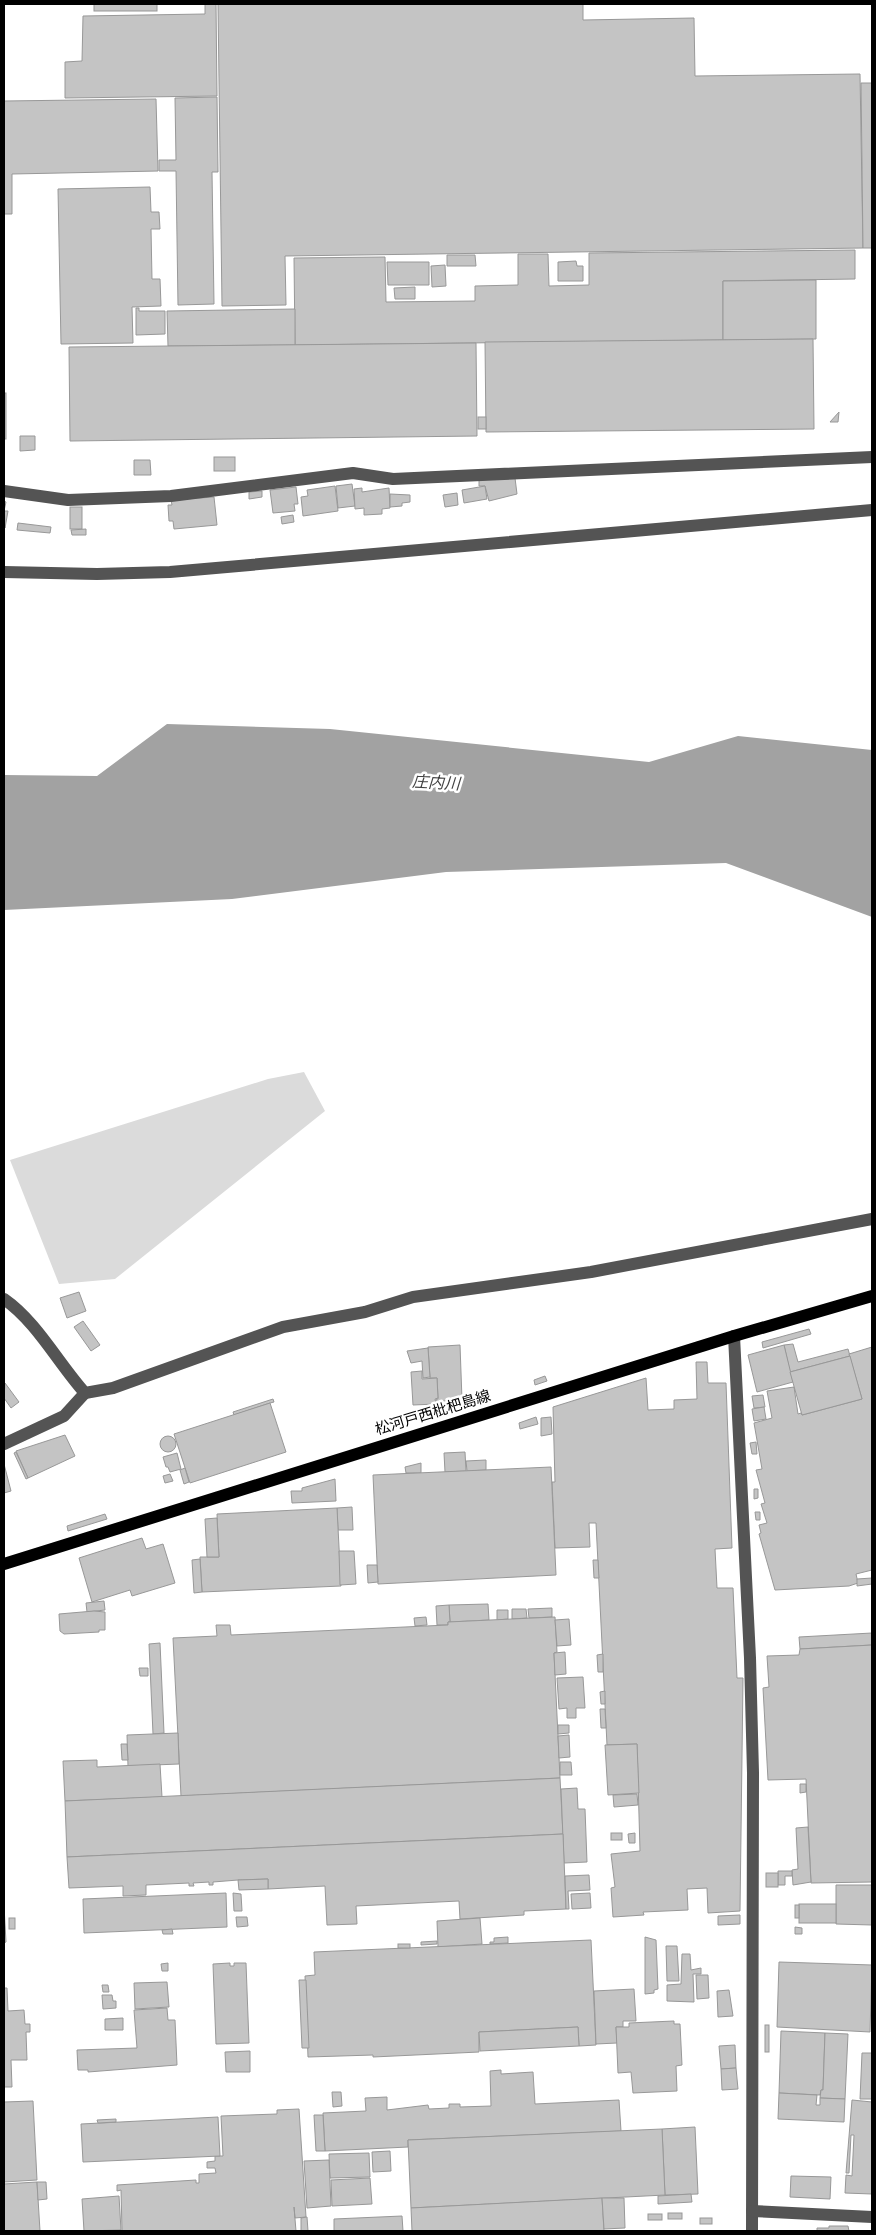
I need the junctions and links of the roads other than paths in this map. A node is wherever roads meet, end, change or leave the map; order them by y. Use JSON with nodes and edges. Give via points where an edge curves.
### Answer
{"nodes":[{"id":1,"x":872,"y":456,"type":"edge"},
{"id":2,"x":4,"y":491,"type":"edge"},
{"id":3,"x":872,"y":510,"type":"edge"},
{"id":4,"x":4,"y":572,"type":"edge"},
{"id":5,"x":872,"y":1219,"type":"edge"},
{"id":6,"x":872,"y":1296,"type":"edge"},
{"id":7,"x":4,"y":1299,"type":"edge"},
{"id":8,"x":734,"y":1336,"type":"junction"},
{"id":9,"x":85,"y":1393,"type":"junction"},
{"id":10,"x":4,"y":1444,"type":"edge"},
{"id":11,"x":4,"y":1564,"type":"edge"},
{"id":12,"x":752,"y":2211,"type":"junction"},
{"id":13,"x":872,"y":2217,"type":"edge"},
{"id":14,"x":752,"y":2231,"type":"edge"}],
"edges":[{"from":1,"to":2,"type":"street","via":[[393,479],[353,473],[162,496],[68,500]]},
{"from":3,"to":4,"type":"street","via":[[170,572]]},
{"from":5,"to":9,"type":"street","via":[[591,1272],[413,1297],[365,1312],[283,1328],[113,1388]]},
{"from":6,"to":8,"type":"main road","name":"松河戸西枇杷島線"},
{"from":7,"to":9,"type":"street","via":[[28,1321]]},
{"from":8,"to":11,"type":"main road","name":"松河戸西枇杷島線"},
{"from":8,"to":12,"type":"street","via":[[753,1773]]},
{"from":9,"to":10,"type":"street","via":[[64,1416]]},
{"from":12,"to":13,"type":"street"},
{"from":12,"to":14,"type":"street"}]}
